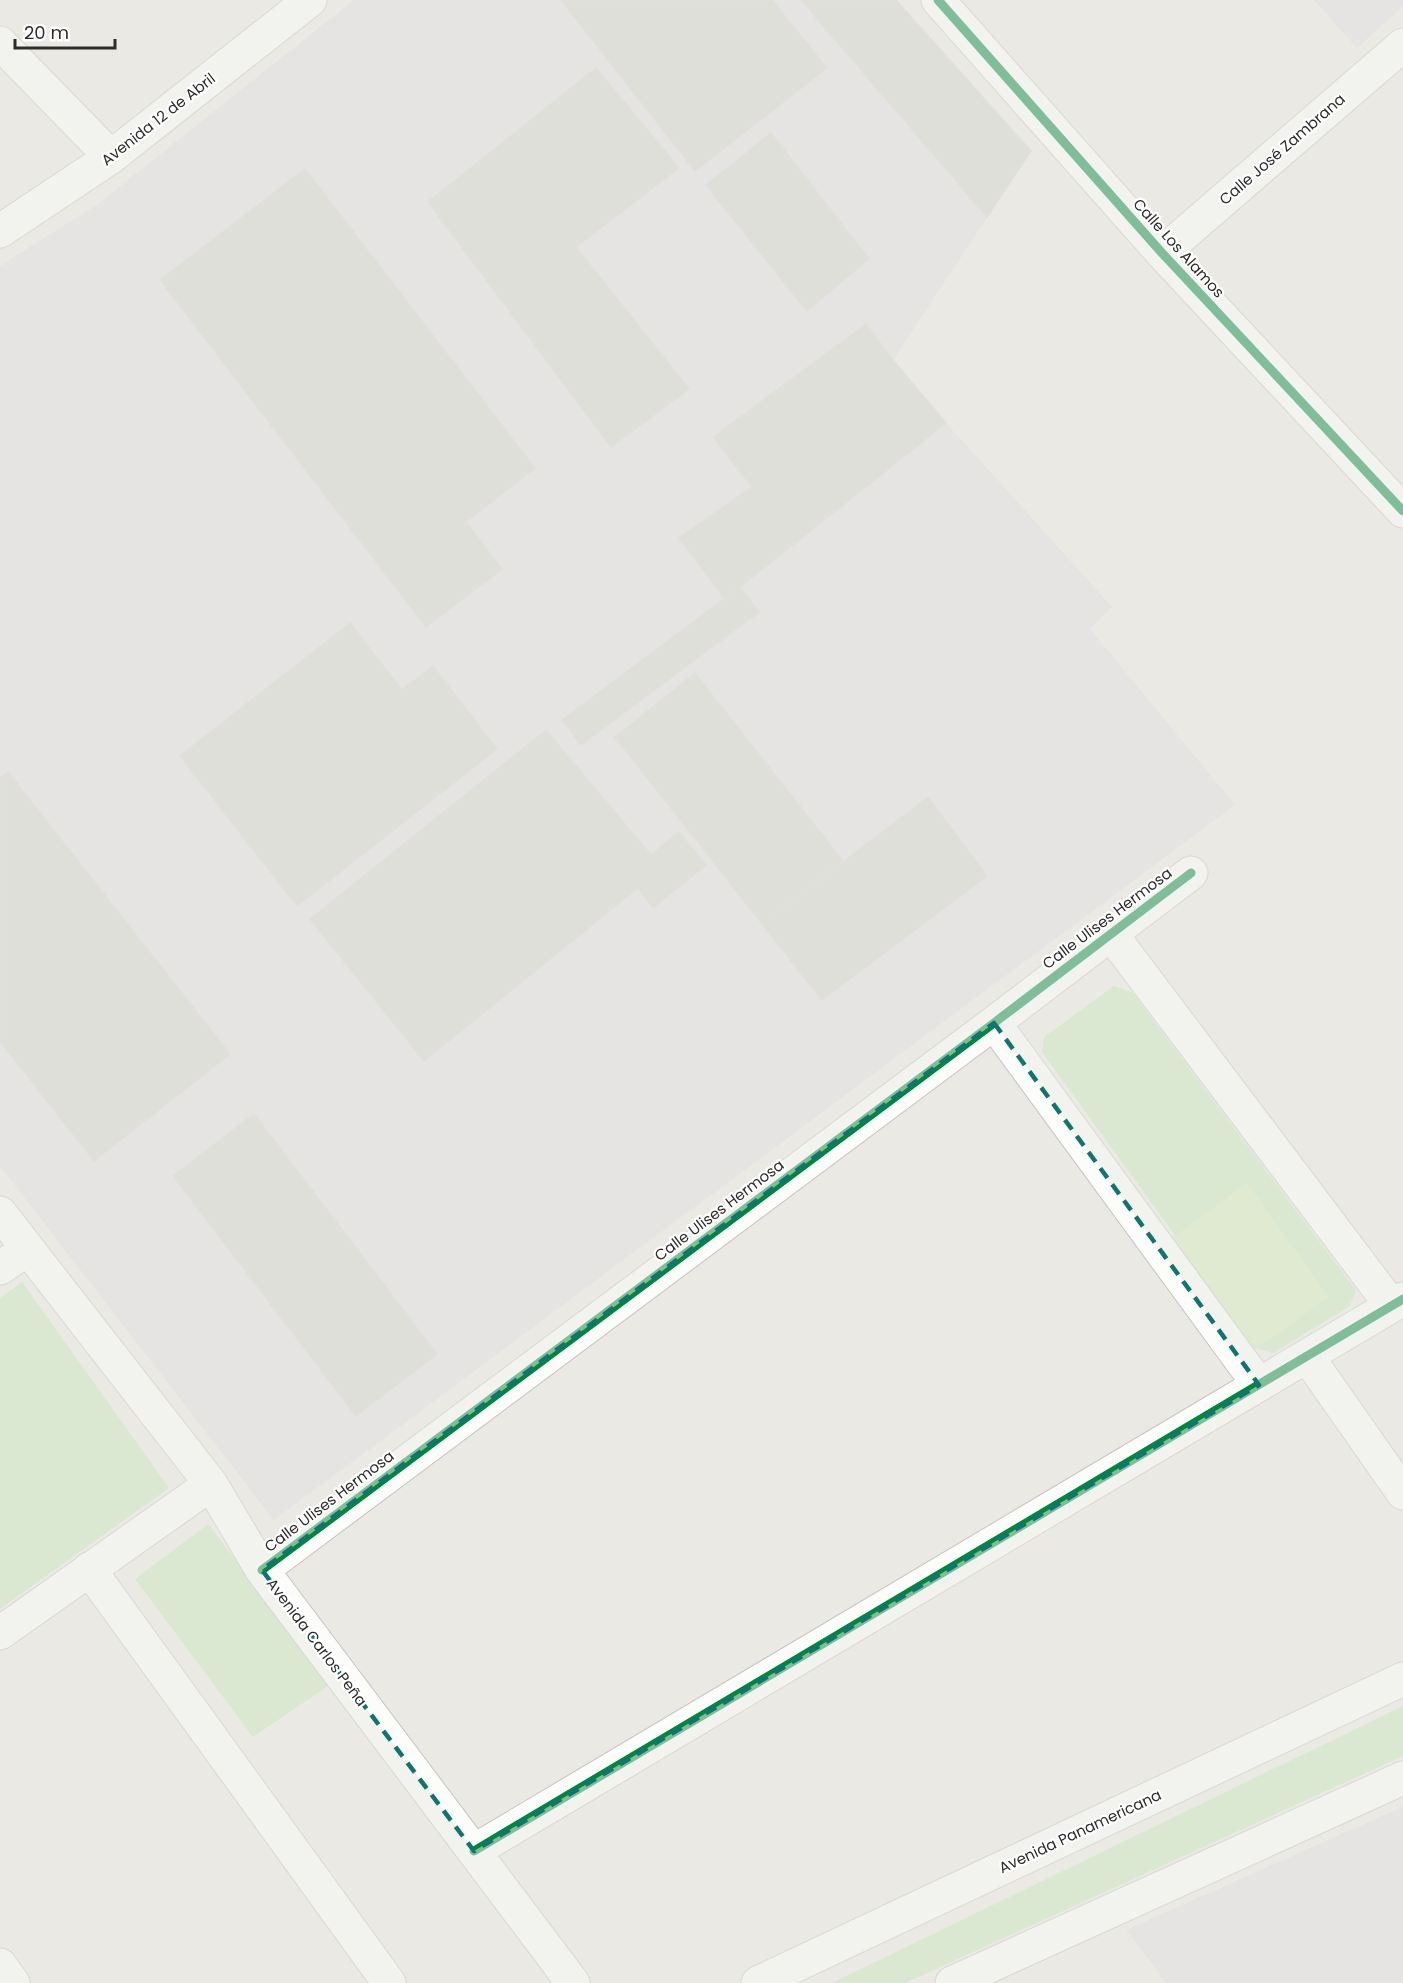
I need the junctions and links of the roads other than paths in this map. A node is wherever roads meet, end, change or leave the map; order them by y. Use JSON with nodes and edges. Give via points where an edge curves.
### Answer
{"nodes":[{"id":1,"x":310,"y":0,"type":"edge"},
{"id":2,"x":938,"y":0,"type":"edge"},
{"id":3,"x":0,"y":43,"type":"edge"},
{"id":4,"x":1403,"y":45,"type":"edge"},
{"id":5,"x":111,"y":157,"type":"junction"},
{"id":6,"x":0,"y":231,"type":"edge"},
{"id":7,"x":1162,"y":253,"type":"junction"},
{"id":8,"x":1403,"y":511,"type":"edge"},
{"id":9,"x":1191,"y":873,"type":"dead end"},
{"id":10,"x":1111,"y":934,"type":"junction"},
{"id":11,"x":994,"y":1023,"type":"junction"},
{"id":12,"x":0,"y":1213,"type":"edge"},
{"id":13,"x":28,"y":1249,"type":"junction"},
{"id":14,"x":0,"y":1268,"type":"edge"},
{"id":15,"x":1397,"y":1302,"type":"edge"},
{"id":16,"x":1307,"y":1356,"type":"junction"},
{"id":17,"x":1259,"y":1384,"type":"junction"},
{"id":18,"x":211,"y":1484,"type":"junction"},
{"id":19,"x":1403,"y":1493,"type":"edge"},
{"id":20,"x":89,"y":1569,"type":"junction"},
{"id":21,"x":262,"y":1570,"type":"junction"},
{"id":22,"x":0,"y":1634,"type":"edge"},
{"id":23,"x":1403,"y":1679,"type":"edge"},
{"id":24,"x":1403,"y":1778,"type":"edge"},
{"id":25,"x":474,"y":1851,"type":"junction"},
{"id":26,"x":0,"y":1965,"type":"edge"},
{"id":27,"x":13,"y":1983,"type":"edge"},
{"id":28,"x":389,"y":1983,"type":"edge"},
{"id":29,"x":573,"y":1983,"type":"edge"},
{"id":30,"x":758,"y":1983,"type":"edge"},
{"id":31,"x":952,"y":1983,"type":"edge"}],
"edges":[{"from":1,"to":5,"type":"street","name":"Avenida 12 de Abril"},
{"from":2,"to":7,"type":"street","name":"Calle Los Alamos"},
{"from":3,"to":5,"type":"street"},
{"from":4,"to":7,"type":"street","name":"Calle José Zambrana"},
{"from":5,"to":6,"type":"street","name":"Avenida 12 de Abril"},
{"from":7,"to":8,"type":"street","name":"Calle Los Alamos"},
{"from":9,"to":10,"type":"street","name":"Calle Ulises Hermosa"},
{"from":10,"to":11,"type":"street","name":"Calle Ulises Hermosa"},
{"from":10,"to":15,"type":"street"},
{"from":11,"to":17,"type":"street"},
{"from":11,"to":21,"type":"street","name":"Calle Ulises Hermosa"},
{"from":12,"to":13,"type":"street","name":"Avenida Carlos Peña"},
{"from":13,"to":14,"type":"street"},
{"from":13,"to":18,"type":"street","name":"Avenida Carlos Peña"},
{"from":15,"to":16,"type":"street"},
{"from":16,"to":17,"type":"street"},
{"from":16,"to":19,"type":"street"},
{"from":17,"to":25,"type":"street"},
{"from":18,"to":20,"type":"street"},
{"from":18,"to":21,"type":"street","name":"Avenida Carlos Peña"},
{"from":20,"to":22,"type":"street"},
{"from":20,"to":28,"type":"street"},
{"from":21,"to":25,"type":"street","name":"Avenida Carlos Peña"},
{"from":23,"to":30,"type":"street","name":"Avenida Panamericana"},
{"from":24,"to":31,"type":"street"},
{"from":25,"to":29,"type":"street","name":"Avenida Carlos Peña"},
{"from":26,"to":27,"type":"street"}]}
